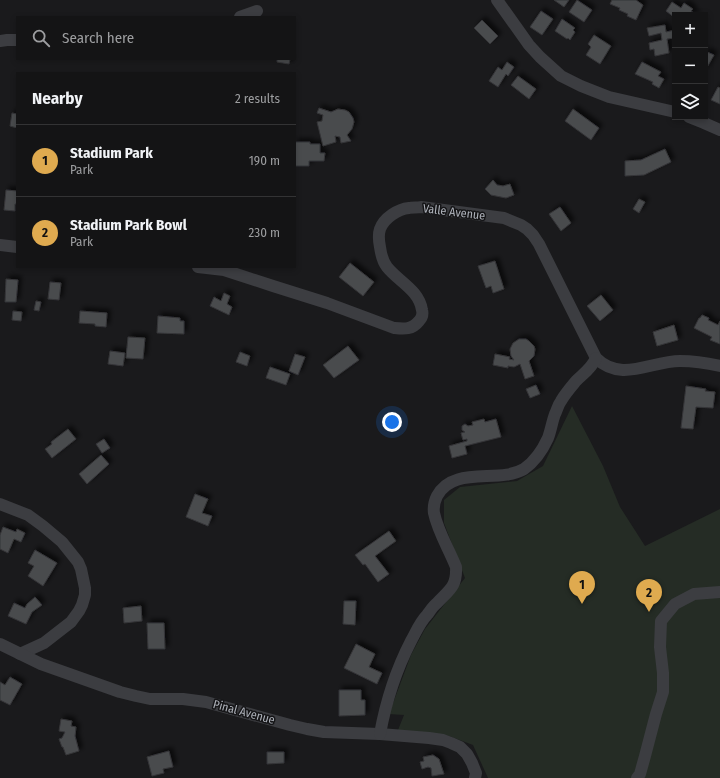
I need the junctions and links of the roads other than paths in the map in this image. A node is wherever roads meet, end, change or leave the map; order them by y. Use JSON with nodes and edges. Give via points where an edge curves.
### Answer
{"nodes":[{"id":1,"x":497,"y":0,"type":"edge"},
{"id":2,"x":257,"y":11,"type":"dead end"},
{"id":3,"x":243,"y":16,"type":"edge"},
{"id":4,"x":16,"y":40,"type":"edge"},
{"id":5,"x":0,"y":41,"type":"edge"},
{"id":6,"x":672,"y":111,"type":"edge"},
{"id":7,"x":696,"y":120,"type":"edge"},
{"id":8,"x":720,"y":130,"type":"edge"},
{"id":9,"x":0,"y":245,"type":"edge"},
{"id":10,"x":16,"y":247,"type":"edge"},
{"id":11,"x":207,"y":268,"type":"edge"},
{"id":12,"x":596,"y":358,"type":"junction"},
{"id":13,"x":720,"y":366,"type":"edge"},
{"id":14,"x":0,"y":504,"type":"edge"},
{"id":15,"x":720,"y":592,"type":"edge"},
{"id":16,"x":0,"y":644,"type":"edge"},
{"id":17,"x":20,"y":654,"type":"junction"},
{"id":18,"x":380,"y":734,"type":"junction"},
{"id":19,"x":475,"y":778,"type":"edge"},
{"id":20,"x":637,"y":778,"type":"edge"}],
"edges":[{"from":1,"to":6,"type":"street","via":[[529,45],[561,76],[609,97]]},
{"from":2,"to":3,"type":"street"},
{"from":4,"to":5,"type":"street"},
{"from":7,"to":8,"type":"street"},
{"from":9,"to":10,"type":"street"},
{"from":11,"to":12,"type":"street","name":"Valle Avenue","via":[[224,270],[327,303],[394,328],[406,329],[421,319],[422,307],[415,293],[387,267],[382,256],[380,229],[388,217],[406,209],[421,208],[504,218],[521,225],[539,244]]},
{"from":12,"to":13,"type":"street","name":"Valle Avenue","via":[[600,363],[620,370],[679,361]]},
{"from":12,"to":18,"type":"street","via":[[560,402],[548,439],[533,461],[523,469],[510,474],[461,478],[450,482],[440,491],[433,505],[434,512],[437,525],[456,567],[455,581],[451,589],[421,622],[401,661],[383,715]]},
{"from":14,"to":17,"type":"street","via":[[28,515],[62,542],[78,562],[85,588],[82,605],[71,622],[44,643]]},
{"from":15,"to":20,"type":"street","via":[[694,594],[675,604],[661,621],[663,692]]},
{"from":16,"to":17,"type":"street","name":"Pinal Avenue"},
{"from":17,"to":18,"type":"street","name":"Pinal Avenue","via":[[54,669],[136,696],[206,702],[324,732]]},
{"from":18,"to":19,"type":"street","name":"Pinal Avenue","via":[[451,742],[467,754],[476,773]]}]}
